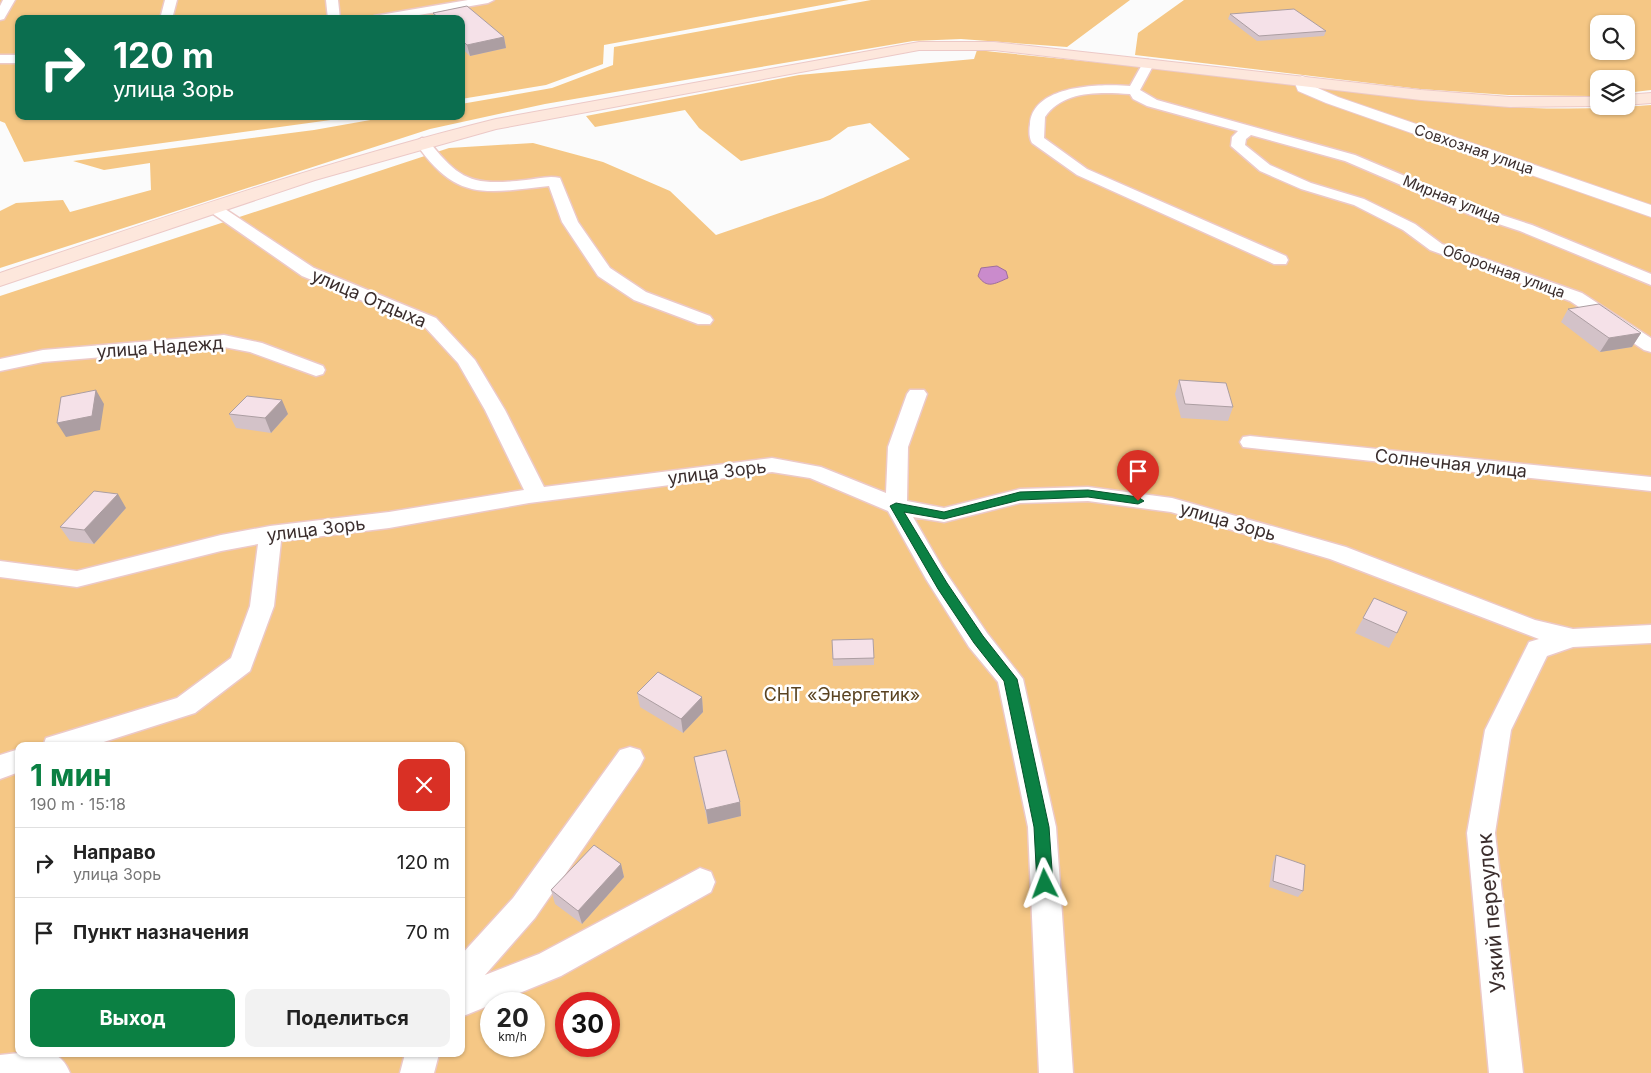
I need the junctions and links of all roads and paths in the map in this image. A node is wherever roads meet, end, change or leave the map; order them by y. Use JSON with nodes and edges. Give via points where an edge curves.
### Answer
{"nodes":[{"id":1,"x":9,"y":0,"type":"edge"},
{"id":2,"x":171,"y":0,"type":"edge"},
{"id":3,"x":332,"y":0,"type":"edge"},
{"id":4,"x":488,"y":0,"type":"edge"},
{"id":5,"x":167,"y":15,"type":"edge"},
{"id":6,"x":334,"y":15,"type":"edge"},
{"id":7,"x":398,"y":15,"type":"edge"},
{"id":8,"x":0,"y":17,"type":"edge"},
{"id":9,"x":15,"y":58,"type":"edge"},
{"id":10,"x":0,"y":59,"type":"edge"},
{"id":11,"x":1148,"y":64,"type":"junction"},
{"id":12,"x":1302,"y":81,"type":"junction"},
{"id":13,"x":1134,"y":90,"type":"junction"},
{"id":14,"x":1651,"y":98,"type":"edge"},
{"id":15,"x":1635,"y":99,"type":"edge"},
{"id":16,"x":1590,"y":102,"type":"edge"},
{"id":17,"x":1248,"y":130,"type":"junction"},
{"id":18,"x":422,"y":142,"type":"junction"},
{"id":19,"x":214,"y":208,"type":"junction"},
{"id":20,"x":1648,"y":208,"type":"edge"},
{"id":21,"x":1280,"y":260,"type":"dead end"},
{"id":22,"x":0,"y":280,"type":"edge"},
{"id":23,"x":1651,"y":280,"type":"edge"},
{"id":24,"x":704,"y":320,"type":"dead end"},
{"id":25,"x":1651,"y":346,"type":"edge"},
{"id":26,"x":0,"y":366,"type":"edge"},
{"id":27,"x":316,"y":370,"type":"dead end"},
{"id":28,"x":917,"y":394,"type":"dead end"},
{"id":29,"x":1250,"y":442,"type":"dead end"},
{"id":30,"x":1651,"y":484,"type":"edge"},
{"id":31,"x":537,"y":495,"type":"junction"},
{"id":32,"x":896,"y":506,"type":"junction"},
{"id":33,"x":270,"y":534,"type":"junction"},
{"id":34,"x":0,"y":570,"type":"edge"},
{"id":35,"x":1651,"y":634,"type":"edge"},
{"id":36,"x":1573,"y":638,"type":"junction"},
{"id":37,"x":69,"y":742,"type":"edge"},
{"id":38,"x":630,"y":758,"type":"dead end"},
{"id":39,"x":15,"y":761,"type":"edge"},
{"id":40,"x":0,"y":767,"type":"edge"},
{"id":41,"x":700,"y":882,"type":"dead end"},
{"id":42,"x":465,"y":974,"type":"edge"},
{"id":43,"x":465,"y":999,"type":"edge"},
{"id":44,"x":421,"y":1057,"type":"edge"},
{"id":45,"x":0,"y":1072,"type":"edge"},
{"id":46,"x":53,"y":1073,"type":"edge"},
{"id":47,"x":417,"y":1073,"type":"edge"},
{"id":48,"x":1056,"y":1073,"type":"edge"},
{"id":49,"x":1506,"y":1073,"type":"edge"}],
"edges":[{"from":1,"to":8,"type":"street"},
{"from":2,"to":5,"type":"street"},
{"from":3,"to":6,"type":"street"},
{"from":4,"to":7,"type":"street"},
{"from":9,"to":10,"type":"street"},
{"from":11,"to":12,"type":"main road"},
{"from":11,"to":13,"type":"street"},
{"from":11,"to":18,"type":"main road","via":[[994,46],[919,46],[526,118]]},
{"from":12,"to":16,"type":"main road","via":[[1510,102]]},
{"from":12,"to":20,"type":"street","name":"Совхозная улица","via":[[1304,88],[1332,100]]},
{"from":13,"to":17,"type":"street","name":"Мирная улица","via":[[1138,96],[1152,103]]},
{"from":13,"to":21,"type":"street","via":[[1108,89],[1066,95],[1045,105],[1037,119],[1037,140],[1082,172]]},
{"from":14,"to":15,"type":"main road"},
{"from":17,"to":23,"type":"street","name":"Мирная улица","via":[[1350,158]]},
{"from":17,"to":25,"type":"street","name":"Оборонная улица","via":[[1239,137],[1238,146],[1265,168],[1306,186],[1359,202],[1409,227],[1436,247],[1576,297]]},
{"from":18,"to":19,"type":"main road"},
{"from":18,"to":24,"type":"street","via":[[447,172],[461,181],[479,186],[498,186],[555,181],[570,222],[604,272],[640,296]]},
{"from":19,"to":22,"type":"main road"},
{"from":19,"to":31,"type":"street","name":"улица Отдыха","via":[[308,272],[430,322],[466,360]]},
{"from":26,"to":27,"type":"street","name":"улица Надежд","via":[[43,356],[224,341],[255,347]]},
{"from":28,"to":32,"type":"street","via":[[898,447]]},
{"from":29,"to":30,"type":"street","name":"Солнечная улица"},
{"from":31,"to":32,"type":"street","name":"улица Зорь","via":[[772,465],[814,472]]},
{"from":31,"to":33,"type":"street","name":"улица Зорь","via":[[389,520]]},
{"from":32,"to":36,"type":"street","name":"улица Зорь","via":[[944,515],[1020,496],[1088,494],[1172,505],[1338,553],[1531,628]]},
{"from":32,"to":48,"type":"street","via":[[934,573],[978,640],[1010,679],[1042,827]]},
{"from":33,"to":34,"type":"street","name":"улица Зорь","via":[[77,579]]},
{"from":33,"to":37,"type":"street","via":[[262,606],[242,664],[186,706]]},
{"from":35,"to":36,"type":"street","name":"улица Зорь"},
{"from":36,"to":49,"type":"street","name":"Узкий переулок","via":[[1538,649],[1498,730],[1481,833]]},
{"from":38,"to":42,"type":"street","via":[[524,908]]},
{"from":39,"to":40,"type":"street"},
{"from":41,"to":43,"type":"street","via":[[550,965]]},
{"from":44,"to":47,"type":"street"},
{"from":45,"to":46,"type":"street","via":[[48,1068]]}]}
